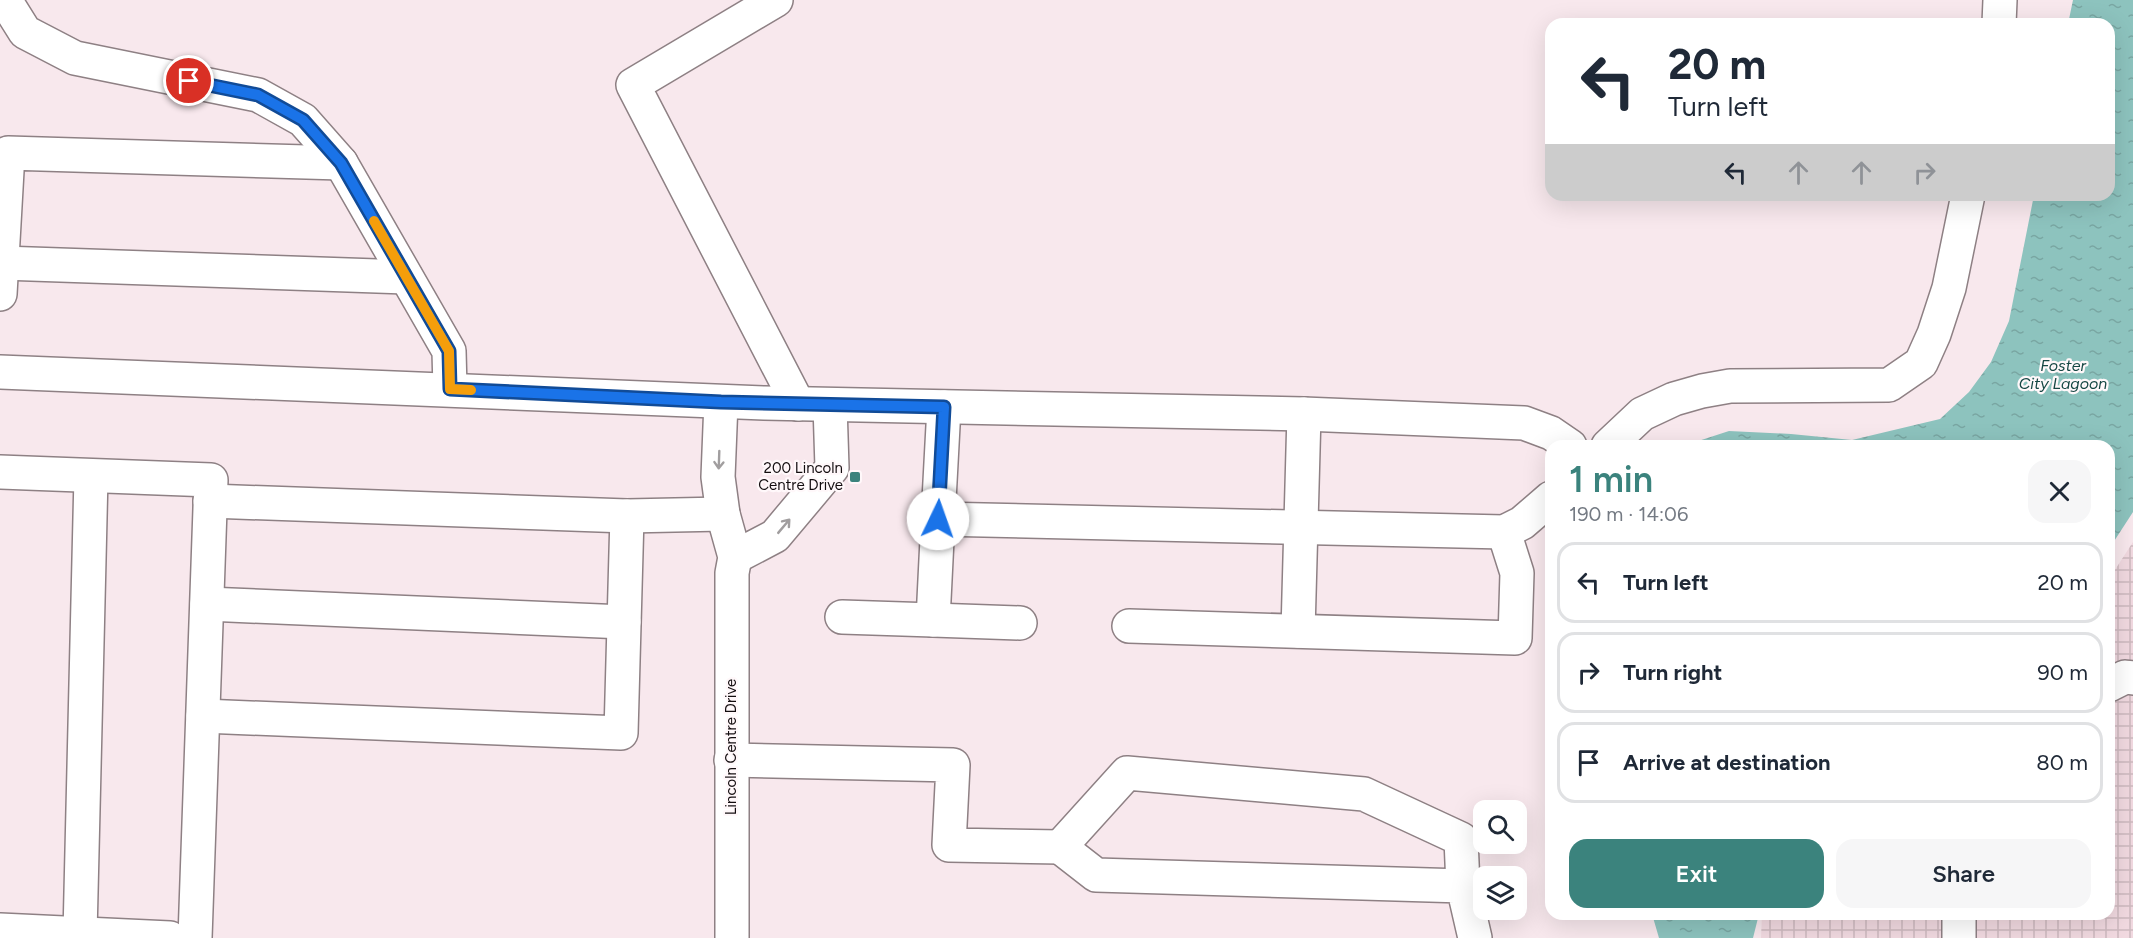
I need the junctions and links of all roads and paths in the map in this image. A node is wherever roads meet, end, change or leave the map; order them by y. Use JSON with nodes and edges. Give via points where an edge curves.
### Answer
{"nodes":[{"id":1,"x":5,"y":0,"type":"edge"},
{"id":2,"x":776,"y":0,"type":"edge"},
{"id":3,"x":2000,"y":0,"type":"edge"},
{"id":4,"x":1999,"y":18,"type":"edge"},
{"id":5,"x":341,"y":163,"type":"junction"},
{"id":6,"x":1967,"y":201,"type":"edge"},
{"id":7,"x":406,"y":277,"type":"junction"},
{"id":8,"x":1,"y":278,"type":"edge"},
{"id":9,"x":0,"y":372,"type":"edge"},
{"id":10,"x":450,"y":389,"type":"junction"},
{"id":11,"x":721,"y":402,"type":"junction"},
{"id":12,"x":814,"y":404,"type":"junction"},
{"id":13,"x":944,"y":407,"type":"junction"},
{"id":14,"x":1304,"y":414,"type":"junction"},
{"id":15,"x":1561,"y":440,"type":"edge"},
{"id":16,"x":1614,"y":440,"type":"edge"},
{"id":17,"x":0,"y":472,"type":"edge"},
{"id":18,"x":90,"y":476,"type":"junction"},
{"id":19,"x":210,"y":501,"type":"junction"},
{"id":20,"x":1545,"y":503,"type":"edge"},
{"id":21,"x":723,"y":514,"type":"junction"},
{"id":22,"x":627,"y":516,"type":"junction"},
{"id":23,"x":938,"y":519,"type":"junction"},
{"id":24,"x":1301,"y":526,"type":"junction"},
{"id":25,"x":1504,"y":532,"type":"junction"},
{"id":26,"x":735,"y":557,"type":"junction"},
{"id":27,"x":207,"y":604,"type":"junction"},
{"id":28,"x":842,"y":617,"type":"dead end"},
{"id":29,"x":933,"y":620,"type":"junction"},
{"id":30,"x":624,"y":622,"type":"junction"},
{"id":31,"x":1020,"y":623,"type":"dead end"},
{"id":32,"x":1129,"y":626,"type":"dead end"},
{"id":33,"x":1298,"y":631,"type":"junction"},
{"id":34,"x":2133,"y":678,"type":"edge"},
{"id":35,"x":2115,"y":682,"type":"edge"},
{"id":36,"x":203,"y":716,"type":"junction"},
{"id":37,"x":731,"y":760,"type":"junction"},
{"id":38,"x":1060,"y":847,"type":"junction"},
{"id":39,"x":1463,"y":886,"type":"junction"},
{"id":40,"x":1959,"y":920,"type":"edge"},
{"id":41,"x":0,"y":930,"type":"edge"},
{"id":42,"x":81,"y":934,"type":"junction"},
{"id":43,"x":170,"y":938,"type":"edge"},
{"id":44,"x":195,"y":938,"type":"edge"},
{"id":45,"x":732,"y":938,"type":"edge"},
{"id":46,"x":1475,"y":938,"type":"edge"},
{"id":47,"x":1959,"y":938,"type":"edge"}],
"edges":[{"from":1,"to":5,"type":"street","via":[[25,32],[75,57],[258,95],[303,120]]},
{"from":2,"to":12,"type":"street","via":[[633,85]]},
{"from":3,"to":4,"type":"street"},
{"from":5,"to":7,"type":"street"},
{"from":5,"to":8,"type":"street","via":[[8,153]]},
{"from":6,"to":16,"type":"street","via":[[1949,288],[1934,334],[1921,363],[1908,374],[1889,385],[1730,386],[1702,391],[1642,414]]},
{"from":7,"to":8,"type":"street"},
{"from":7,"to":10,"type":"street","via":[[449,351]]},
{"from":9,"to":10,"type":"street"},
{"from":10,"to":11,"type":"street"},
{"from":11,"to":12,"type":"street"},
{"from":11,"to":21,"type":"street","name":"Lincoln Centre Drive","one_way":true,"via":[[718,477]]},
{"from":12,"to":13,"type":"street"},
{"from":26,"to":12,"type":"street","one_way":true,"via":[[775,536],[832,468]]},
{"from":13,"to":14,"type":"street"},
{"from":13,"to":23,"type":"street"},
{"from":14,"to":15,"type":"street","via":[[1524,423]]},
{"from":14,"to":24,"type":"street"},
{"from":17,"to":18,"type":"street"},
{"from":18,"to":19,"type":"street","via":[[212,480]]},
{"from":18,"to":42,"type":"street"},
{"from":19,"to":22,"type":"street"},
{"from":19,"to":27,"type":"street"},
{"from":20,"to":25,"type":"street"},
{"from":21,"to":22,"type":"street"},
{"from":21,"to":26,"type":"street","name":"Lincoln Centre Drive"},
{"from":22,"to":30,"type":"street"},
{"from":23,"to":24,"type":"street"},
{"from":23,"to":29,"type":"street"},
{"from":24,"to":25,"type":"street"},
{"from":24,"to":33,"type":"street"},
{"from":25,"to":33,"type":"street","via":[[1517,573],[1515,638]]},
{"from":26,"to":37,"type":"street","name":"Lincoln Centre Drive"},
{"from":27,"to":30,"type":"street"},
{"from":27,"to":36,"type":"street"},
{"from":28,"to":29,"type":"street"},
{"from":29,"to":31,"type":"street"},
{"from":30,"to":36,"type":"street","via":[[621,733]]},
{"from":32,"to":33,"type":"street"},
{"from":34,"to":35,"type":"street"},
{"from":36,"to":44,"type":"street"},
{"from":37,"to":38,"type":"street","via":[[953,765],[949,845]]},
{"from":37,"to":45,"type":"street","name":"Lincoln Centre Drive"},
{"from":38,"to":39,"type":"street","via":[[1096,875]]},
{"from":38,"to":39,"type":"street","via":[[1126,773],[1364,794],[1461,839]]},
{"from":39,"to":46,"type":"street"},
{"from":40,"to":47,"type":"street"},
{"from":41,"to":42,"type":"street"},
{"from":42,"to":43,"type":"street"}]}
